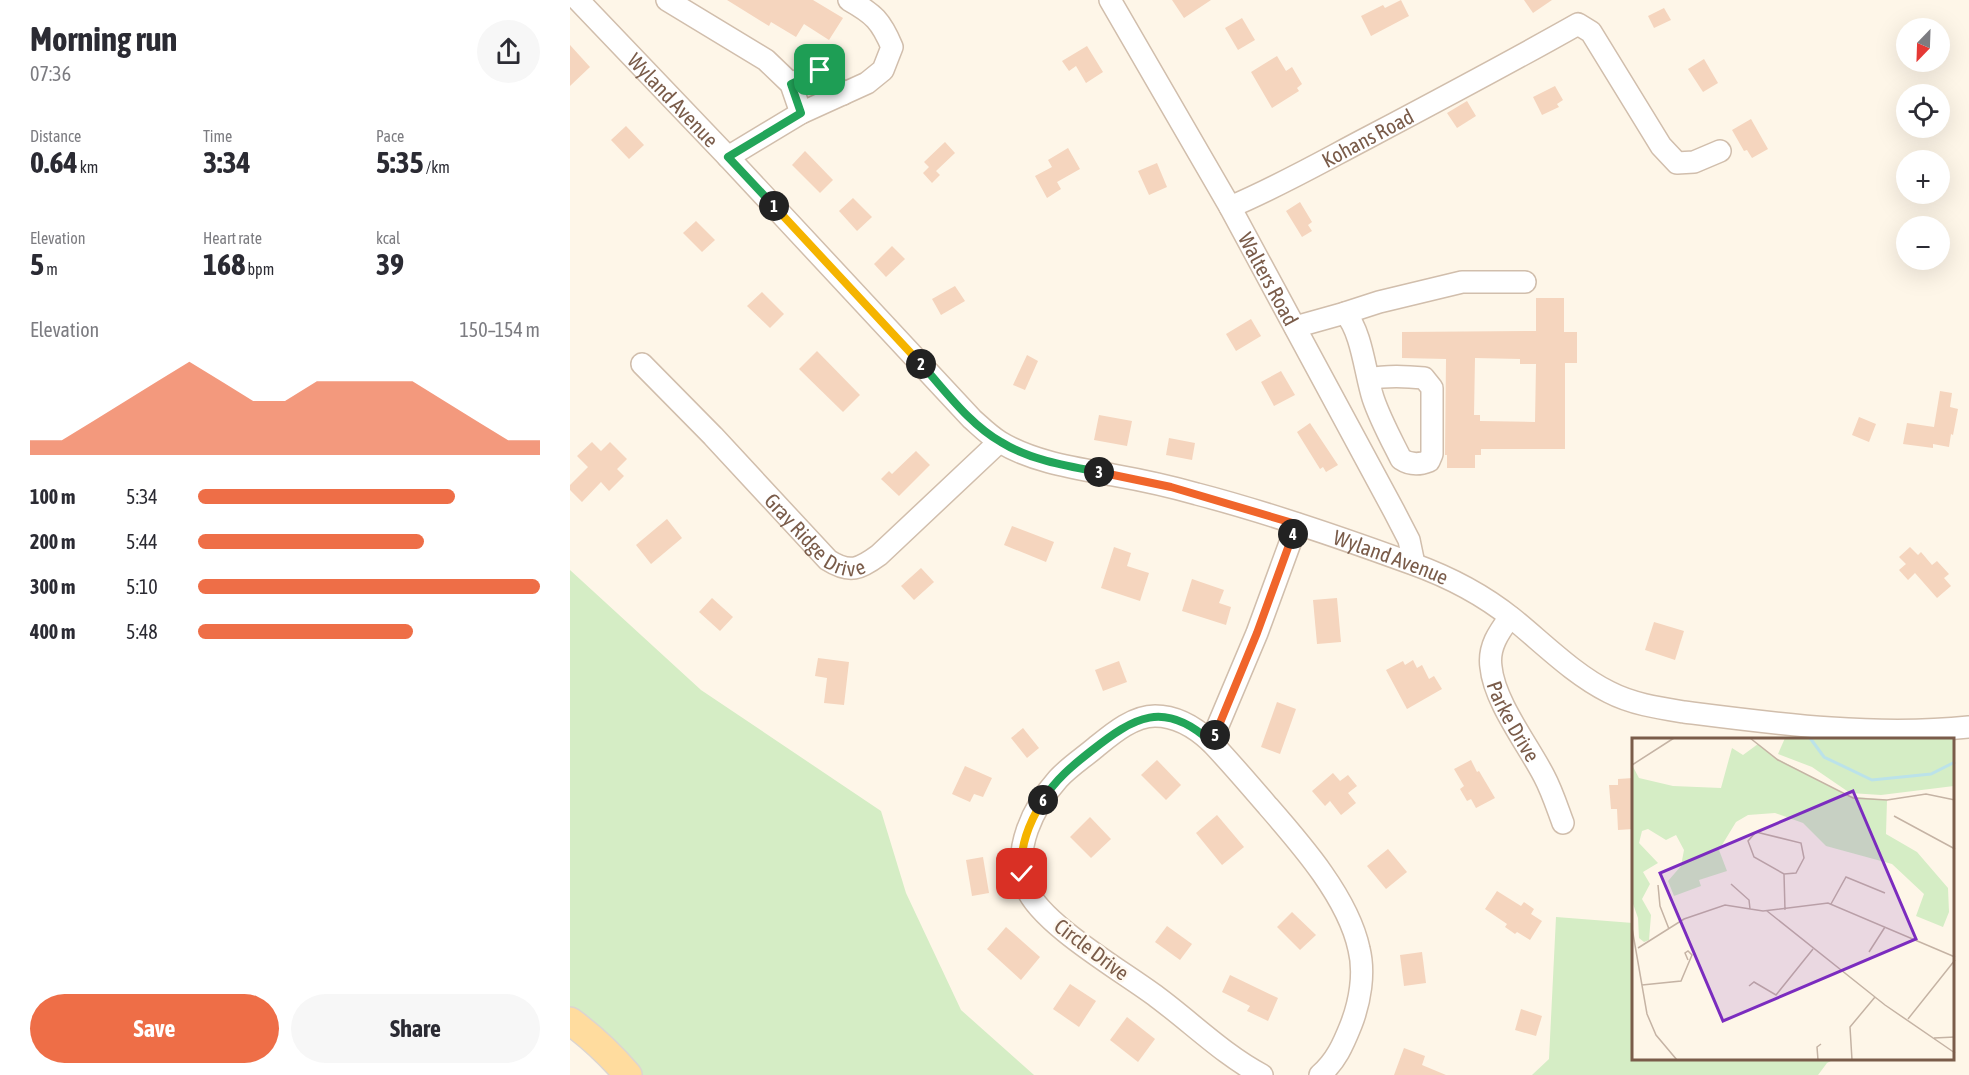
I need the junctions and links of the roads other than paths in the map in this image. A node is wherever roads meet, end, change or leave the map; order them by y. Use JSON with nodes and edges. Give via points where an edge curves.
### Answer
{"nodes":[{"id":1,"x":578,"y":0,"type":"edge"},
{"id":2,"x":667,"y":0,"type":"edge"},
{"id":3,"x":849,"y":0,"type":"edge"},
{"id":4,"x":1110,"y":0,"type":"edge"},
{"id":5,"x":791,"y":84,"type":"junction"},
{"id":6,"x":843,"y":94,"type":"junction"},
{"id":7,"x":801,"y":113,"type":"junction"},
{"id":8,"x":1720,"y":151,"type":"dead end"},
{"id":9,"x":728,"y":157,"type":"junction"},
{"id":10,"x":1230,"y":207,"type":"junction"},
{"id":11,"x":1525,"y":282,"type":"dead end"},
{"id":12,"x":1346,"y":313,"type":"junction"},
{"id":13,"x":1295,"y":327,"type":"junction"},
{"id":14,"x":642,"y":364,"type":"dead end"},
{"id":15,"x":1369,"y":379,"type":"dead end"},
{"id":16,"x":999,"y":442,"type":"junction"},
{"id":17,"x":1296,"y":524,"type":"junction"},
{"id":18,"x":1414,"y":564,"type":"junction"},
{"id":19,"x":1510,"y":617,"type":"junction"},
{"id":20,"x":1969,"y":727,"type":"edge"},
{"id":21,"x":1211,"y":742,"type":"junction"},
{"id":22,"x":1563,"y":824,"type":"dead end"},
{"id":23,"x":570,"y":1021,"type":"edge"},
{"id":24,"x":628,"y":1075,"type":"edge"},
{"id":25,"x":1262,"y":1075,"type":"edge"},
{"id":26,"x":1320,"y":1075,"type":"edge"}],
"edges":[{"from":1,"to":9,"type":"street","name":"Wyland Avenue"},
{"from":2,"to":5,"type":"street","via":[[766,60]]},
{"from":3,"to":6,"type":"street","via":[[883,26],[892,47],[889,60],[878,75]]},
{"from":4,"to":10,"type":"street","name":"Walters Road"},
{"from":5,"to":6,"type":"street","via":[[820,70]]},
{"from":5,"to":7,"type":"street"},
{"from":6,"to":7,"type":"street"},
{"from":7,"to":9,"type":"street"},
{"from":8,"to":10,"type":"street","name":"Kohans Road","via":[[1694,162],[1677,163],[1661,146],[1592,32],[1578,24]]},
{"from":9,"to":16,"type":"street","name":"Wyland Avenue","via":[[972,419]]},
{"from":10,"to":13,"type":"street","name":"Walters Road"},
{"from":11,"to":12,"type":"street","via":[[1462,282]]},
{"from":12,"to":13,"type":"street"},
{"from":12,"to":15,"type":"street"},
{"from":13,"to":18,"type":"street","name":"Walters Road","via":[[1409,540]]},
{"from":14,"to":16,"type":"street","name":"Gray Ridge Drive","via":[[828,560],[840,567],[858,568],[879,555]]},
{"from":16,"to":17,"type":"street","name":"Wyland Avenue","via":[[1053,462],[1171,487]]},
{"from":17,"to":18,"type":"street","name":"Wyland Avenue"},
{"from":17,"to":21,"type":"street","via":[[1257,633]]},
{"from":18,"to":19,"type":"street","name":"Wyland Avenue","via":[[1482,596]]},
{"from":19,"to":20,"type":"street","name":"Wyland Avenue","via":[[1595,684],[1642,704],[1734,718],[1871,730]]},
{"from":19,"to":22,"type":"street","name":"Parke Drive","via":[[1493,646],[1493,679],[1551,790]]},
{"from":21,"to":25,"type":"street","name":"Circle Drive","via":[[1190,726],[1154,716],[1133,722],[1110,736],[1049,790],[1025,838],[1022,874],[1032,899],[1060,927]]},
{"from":21,"to":26,"type":"street","name":"Circle Drive","via":[[1316,865],[1341,903],[1359,949],[1362,968],[1353,1019],[1336,1059]]},
{"from":23,"to":24,"type":"main road","via":[[610,1054]]}]}
